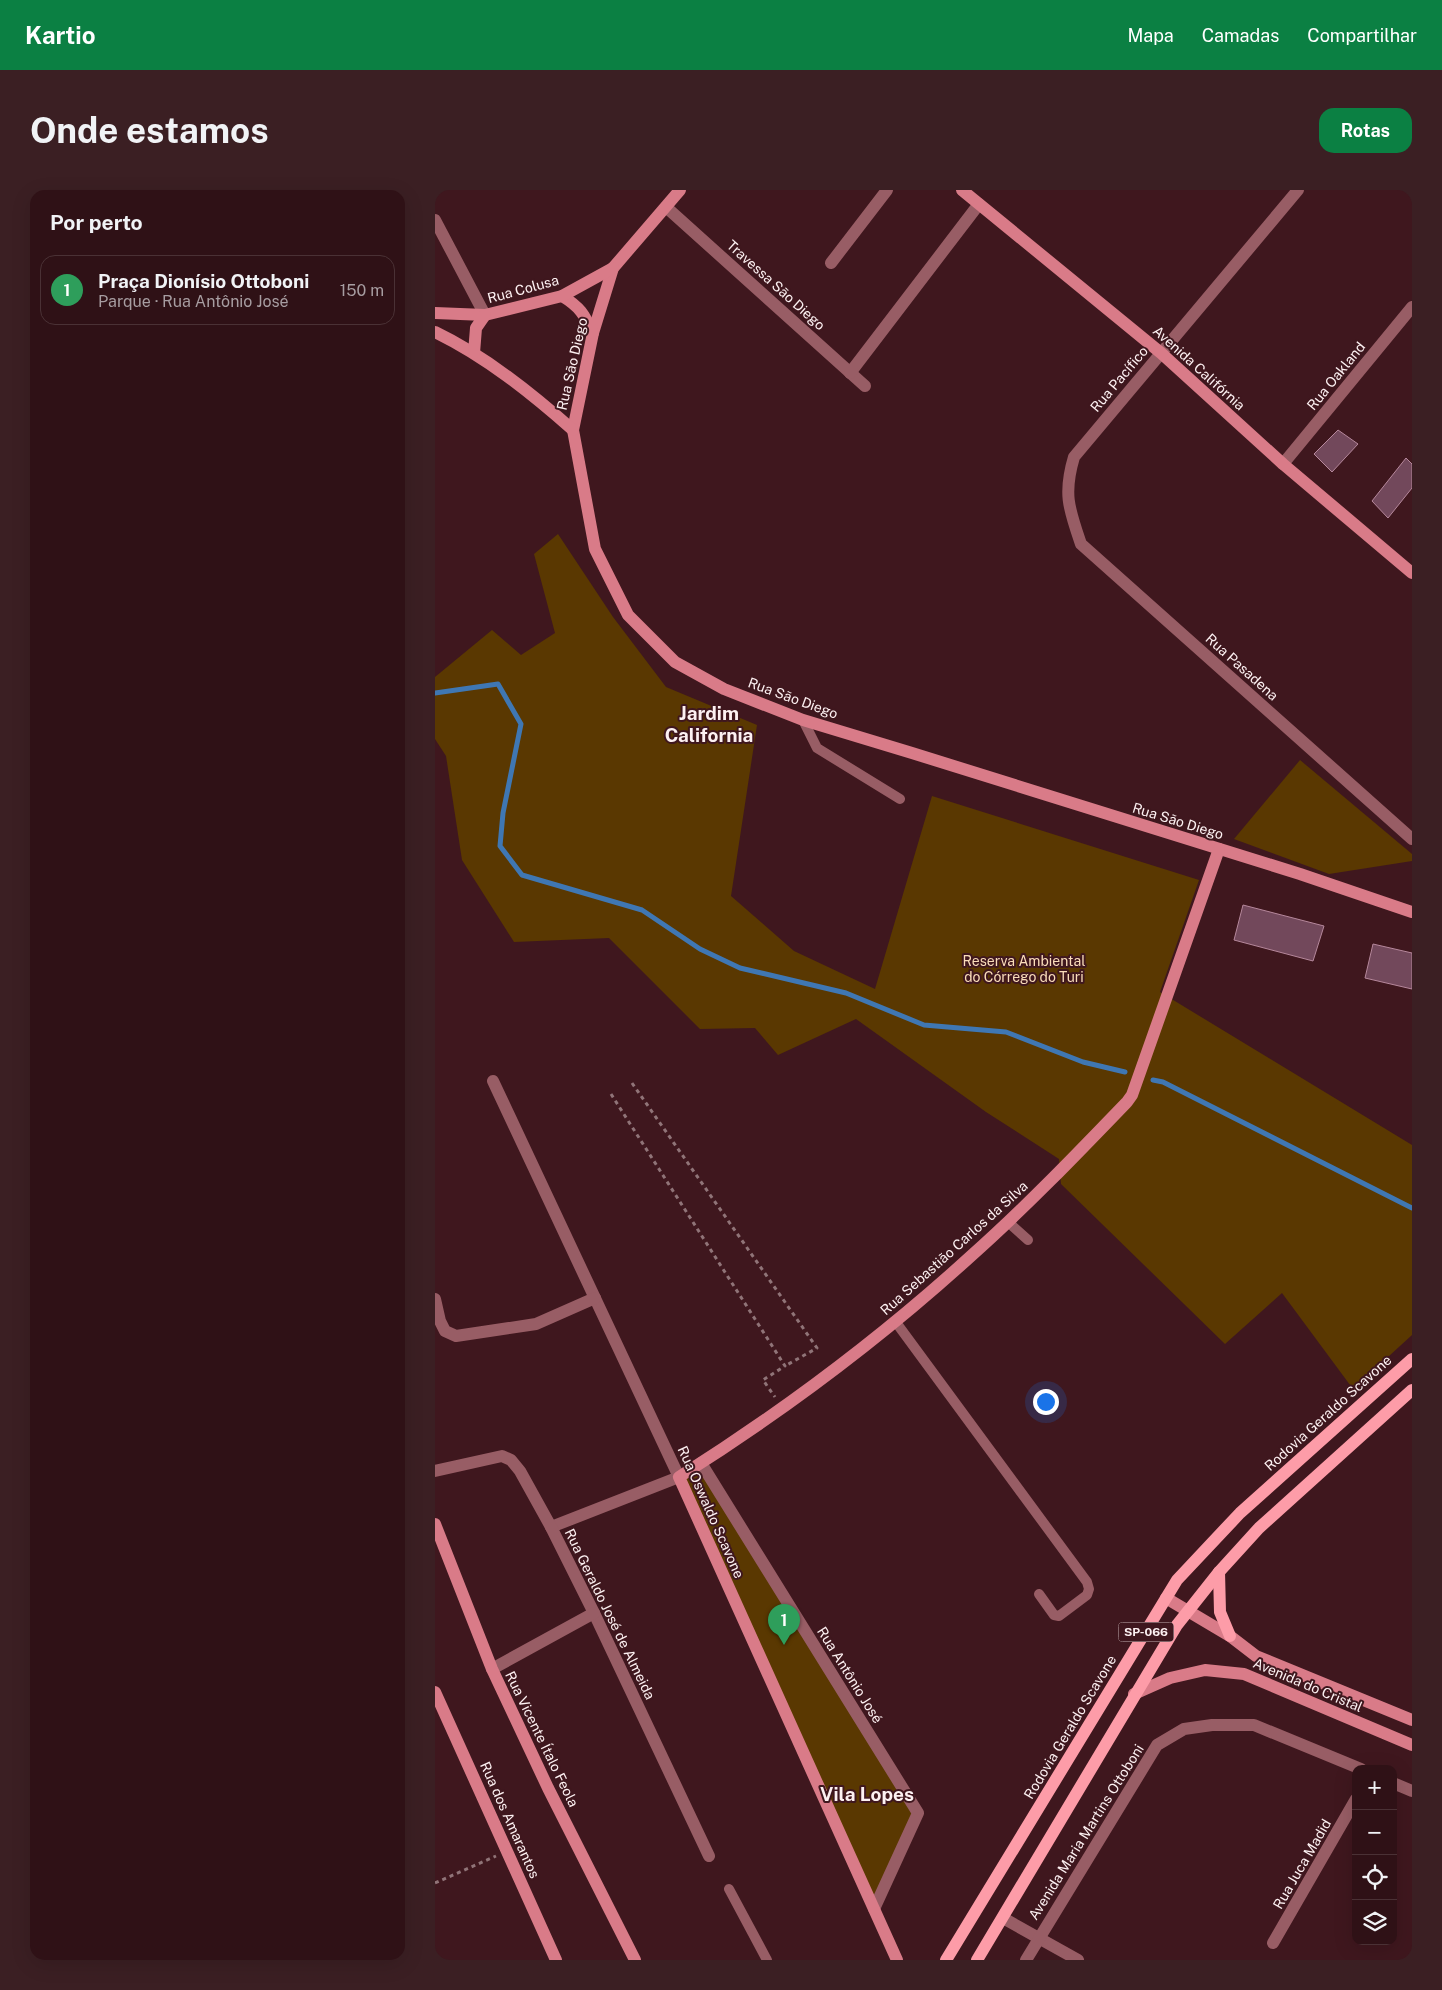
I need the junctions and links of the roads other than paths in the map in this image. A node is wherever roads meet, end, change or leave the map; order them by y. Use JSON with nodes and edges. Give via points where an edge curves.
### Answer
{"nodes":[{"id":1,"x":680,"y":190,"type":"edge"},
{"id":2,"x":887,"y":190,"type":"edge"},
{"id":3,"x":963,"y":190,"type":"edge"},
{"id":4,"x":1298,"y":190,"type":"edge"},
{"id":5,"x":979,"y":204,"type":"junction"},
{"id":6,"x":666,"y":207,"type":"junction"},
{"id":7,"x":435,"y":220,"type":"edge"},
{"id":8,"x":831,"y":263,"type":"dead end"},
{"id":9,"x":613,"y":268,"type":"junction"},
{"id":10,"x":563,"y":296,"type":"junction"},
{"id":11,"x":1412,"y":307,"type":"edge"},
{"id":12,"x":435,"y":313,"type":"edge"},
{"id":13,"x":485,"y":315,"type":"junction"},
{"id":14,"x":435,"y":332,"type":"edge"},
{"id":15,"x":593,"y":333,"type":"junction"},
{"id":16,"x":1161,"y":352,"type":"junction"},
{"id":17,"x":474,"y":353,"type":"junction"},
{"id":18,"x":850,"y":373,"type":"junction"},
{"id":19,"x":865,"y":386,"type":"dead end"},
{"id":20,"x":573,"y":430,"type":"junction"},
{"id":21,"x":1283,"y":464,"type":"junction"},
{"id":22,"x":1068,"y":507,"type":"joint"},
{"id":23,"x":1412,"y":573,"type":"edge"},
{"id":24,"x":803,"y":720,"type":"junction"},
{"id":25,"x":900,"y":799,"type":"dead end"},
{"id":26,"x":1412,"y":839,"type":"edge"},
{"id":27,"x":1219,"y":849,"type":"junction"},
{"id":28,"x":1412,"y":912,"type":"edge"},
{"id":29,"x":493,"y":1081,"type":"dead end"},
{"id":30,"x":1008,"y":1222,"type":"junction"},
{"id":31,"x":1028,"y":1240,"type":"dead end"},
{"id":32,"x":595,"y":1298,"type":"junction"},
{"id":33,"x":435,"y":1299,"type":"edge"},
{"id":34,"x":895,"y":1322,"type":"junction"},
{"id":35,"x":1412,"y":1359,"type":"edge"},
{"id":36,"x":1412,"y":1390,"type":"edge"},
{"id":37,"x":701,"y":1463,"type":"junction"},
{"id":38,"x":435,"y":1471,"type":"edge"},
{"id":39,"x":679,"y":1477,"type":"junction"},
{"id":40,"x":435,"y":1524,"type":"edge"},
{"id":41,"x":551,"y":1527,"type":"junction"},
{"id":42,"x":1219,"y":1572,"type":"junction"},
{"id":43,"x":1039,"y":1594,"type":"dead end"},
{"id":44,"x":1166,"y":1598,"type":"junction"},
{"id":45,"x":1189,"y":1610,"type":"junction"},
{"id":46,"x":594,"y":1613,"type":"junction"},
{"id":47,"x":1230,"y":1636,"type":"junction"},
{"id":48,"x":492,"y":1669,"type":"junction"},
{"id":49,"x":435,"y":1692,"type":"edge"},
{"id":50,"x":1134,"y":1694,"type":"junction"},
{"id":51,"x":1412,"y":1720,"type":"edge"},
{"id":52,"x":1412,"y":1744,"type":"edge"},
{"id":53,"x":1352,"y":1765,"type":"edge"},
{"id":54,"x":1397,"y":1785,"type":"edge"},
{"id":55,"x":1412,"y":1791,"type":"edge"},
{"id":56,"x":1352,"y":1806,"type":"edge"},
{"id":57,"x":709,"y":1856,"type":"dead end"},
{"id":58,"x":729,"y":1890,"type":"dead end"},
{"id":59,"x":874,"y":1909,"type":"junction"},
{"id":60,"x":1003,"y":1918,"type":"junction"},
{"id":61,"x":1038,"y":1938,"type":"junction"},
{"id":62,"x":1273,"y":1943,"type":"dead end"},
{"id":63,"x":900,"y":1959,"type":"edge"},
{"id":64,"x":556,"y":1960,"type":"edge"},
{"id":65,"x":635,"y":1960,"type":"edge"},
{"id":66,"x":767,"y":1960,"type":"edge"},
{"id":67,"x":946,"y":1960,"type":"edge"},
{"id":68,"x":977,"y":1960,"type":"edge"},
{"id":69,"x":1026,"y":1960,"type":"edge"},
{"id":70,"x":1077,"y":1960,"type":"edge"}],
"edges":[{"from":1,"to":6,"type":"street","name":"Rua São Diego"},
{"from":2,"to":8,"type":"street"},
{"from":3,"to":5,"type":"street","name":"Avenida Califórnia"},
{"from":4,"to":16,"type":"street","name":"Rua Pacífico"},
{"from":5,"to":16,"type":"street","name":"Avenida Califórnia"},
{"from":5,"to":18,"type":"street"},
{"from":6,"to":9,"type":"street","name":"Rua São Diego"},
{"from":6,"to":18,"type":"street","name":"Travessa São Diego"},
{"from":7,"to":13,"type":"street"},
{"from":9,"to":10,"type":"street","name":"Rua Colusa"},
{"from":9,"to":15,"type":"street","name":"Rua São Diego"},
{"from":10,"to":13,"type":"street","name":"Rua Colusa"},
{"from":10,"to":15,"type":"street","via":[[584,313]]},
{"from":11,"to":21,"type":"street","name":"Rua Oakland"},
{"from":12,"to":13,"type":"street","name":"Rua Colusa"},
{"from":13,"to":17,"type":"street","via":[[476,328]]},
{"from":14,"to":17,"type":"street"},
{"from":15,"to":20,"type":"street","name":"Rua São Diego"},
{"from":16,"to":21,"type":"street","name":"Avenida Califórnia"},
{"from":16,"to":22,"type":"street","name":"Rua Pacífico","via":[[1074,457],[1068,479]]},
{"from":17,"to":20,"type":"street"},
{"from":18,"to":19,"type":"street","name":"Travessa São Diego"},
{"from":20,"to":24,"type":"street","name":"Rua São Diego","via":[[595,549],[628,615],[675,662],[724,689]]},
{"from":21,"to":23,"type":"street","name":"Avenida Califórnia"},
{"from":22,"to":26,"type":"street","name":"Rua Pasadena","via":[[1081,544]]},
{"from":24,"to":25,"type":"lane","via":[[817,748]]},
{"from":24,"to":27,"type":"street","name":"Rua São Diego"},
{"from":27,"to":28,"type":"street","name":"Rua São Diego"},
{"from":27,"to":30,"type":"street","name":"Rua Sebastião Carlos da Silva","via":[[1132,1095]]},
{"from":29,"to":32,"type":"street","name":"Rua Oswaldo Scavone"},
{"from":30,"to":31,"type":"lane"},
{"from":30,"to":34,"type":"street","name":"Rua Sebastião Carlos da Silva"},
{"from":32,"to":33,"type":"street","via":[[536,1324],[456,1336],[445,1331]]},
{"from":32,"to":39,"type":"street","name":"Rua Oswaldo Scavone"},
{"from":34,"to":37,"type":"street","name":"Rua Sebastião Carlos da Silva","via":[[783,1408]]},
{"from":34,"to":43,"type":"lane","via":[[1089,1589],[1087,1595],[1059,1616],[1054,1615]]},
{"from":35,"to":44,"type":"main road","name":"Rodovia Geraldo Scavone","number":"SP-066","via":[[1240,1512],[1177,1580]]},
{"from":36,"to":42,"type":"main road","number":"SP-066","via":[[1259,1528]]},
{"from":37,"to":39,"type":"street","name":"Rua Sebastião Carlos da Silva"},
{"from":37,"to":59,"type":"street","name":"Rua Antônio José","via":[[918,1813]]},
{"from":38,"to":41,"type":"street","name":"Rua Geraldo José de Almeida","via":[[502,1456],[511,1460]]},
{"from":39,"to":41,"type":"street","name":"Rua Sebastião Carlos da Silva"},
{"from":39,"to":59,"type":"street","name":"Rua Oswaldo Scavone"},
{"from":40,"to":48,"type":"street","name":"Rua Vicente Ítalo Feola"},
{"from":41,"to":46,"type":"street","name":"Rua Geraldo José de Almeida"},
{"from":42,"to":45,"type":"main road","number":"SP-066"},
{"from":42,"to":47,"type":"main road","via":[[1220,1612]]},
{"from":44,"to":45,"type":"street","name":"Avenida do Cristal"},
{"from":44,"to":67,"type":"main road","name":"Rodovia Geraldo Scavone","number":"SP-066"},
{"from":45,"to":47,"type":"street","name":"Avenida do Cristal"},
{"from":45,"to":50,"type":"main road","number":"SP-066"},
{"from":46,"to":48,"type":"street"},
{"from":46,"to":57,"type":"street","name":"Rua Geraldo José de Almeida"},
{"from":47,"to":51,"type":"street","name":"Avenida do Cristal","via":[[1256,1656]]},
{"from":48,"to":65,"type":"street","name":"Rua Vicente Ítalo Feola"},
{"from":49,"to":64,"type":"street","name":"Rua dos Amarantos"},
{"from":50,"to":52,"type":"street","name":"Avenida do Cristal","via":[[1170,1678],[1205,1670],[1244,1674]]},
{"from":50,"to":60,"type":"main road","number":"SP-066"},
{"from":53,"to":61,"type":"street","name":"Avenida Maria Martins Ottoboni","via":[[1254,1725],[1212,1724],[1184,1729],[1157,1745]]},
{"from":54,"to":55,"type":"street"},
{"from":56,"to":62,"type":"street","name":"Rua Juca Madid"},
{"from":58,"to":66,"type":"lane"},
{"from":59,"to":63,"type":"street","name":"Rua Oswaldo Scavone"},
{"from":60,"to":61,"type":"street"},
{"from":60,"to":68,"type":"main road","number":"SP-066"},
{"from":61,"to":69,"type":"street","name":"Avenida Maria Martins Ottoboni"},
{"from":61,"to":70,"type":"street"}]}
